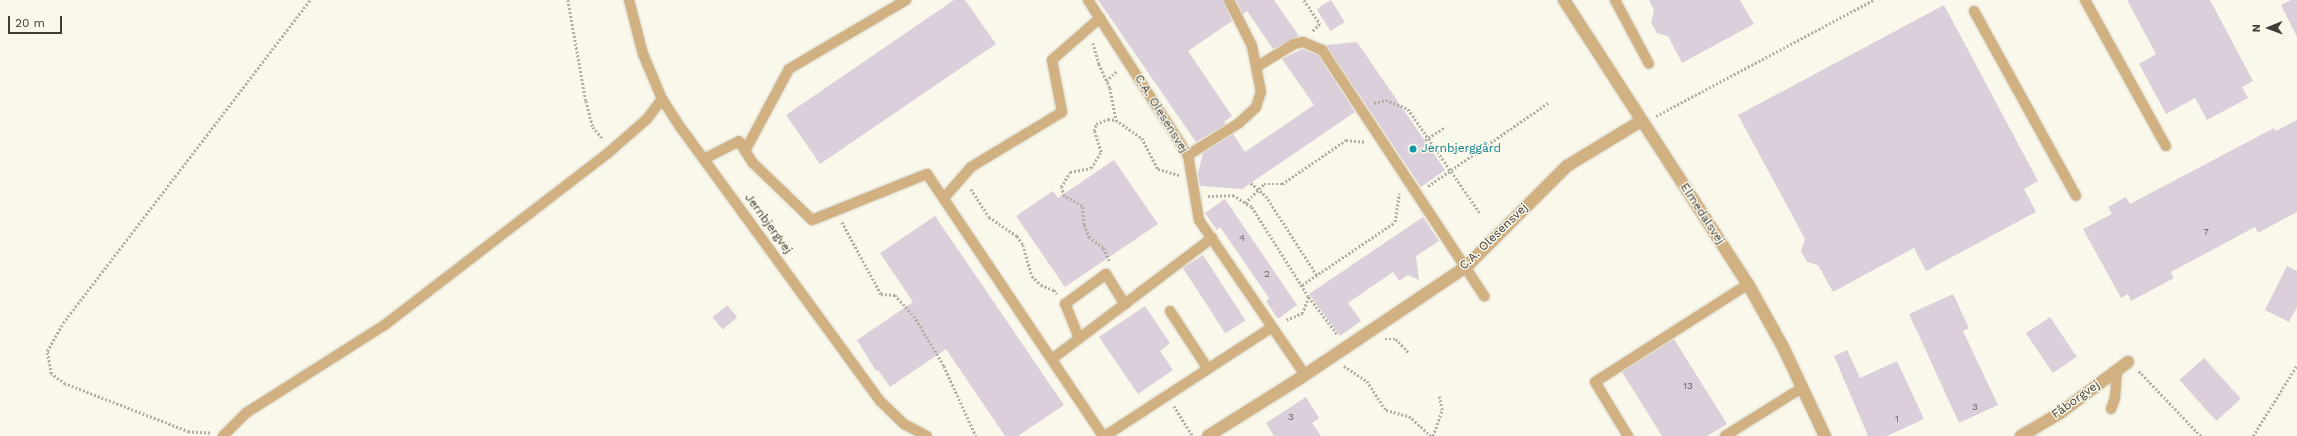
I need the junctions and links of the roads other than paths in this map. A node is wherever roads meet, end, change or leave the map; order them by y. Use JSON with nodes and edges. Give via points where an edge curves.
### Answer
{"nodes":[{"id":1,"x":629,"y":0,"type":"edge"},
{"id":2,"x":906,"y":0,"type":"edge"},
{"id":3,"x":1088,"y":0,"type":"edge"},
{"id":4,"x":1229,"y":0,"type":"edge"},
{"id":5,"x":1564,"y":0,"type":"edge"},
{"id":6,"x":1615,"y":0,"type":"edge"},
{"id":7,"x":2085,"y":0,"type":"edge"},
{"id":8,"x":1974,"y":11,"type":"dead end"},
{"id":9,"x":1100,"y":18,"type":"junction"},
{"id":10,"x":1649,"y":64,"type":"dead end"},
{"id":11,"x":1258,"y":66,"type":"junction"},
{"id":12,"x":662,"y":99,"type":"junction"},
{"id":13,"x":1641,"y":122,"type":"junction"},
{"id":14,"x":2166,"y":146,"type":"dead end"},
{"id":15,"x":745,"y":151,"type":"junction"},
{"id":16,"x":1188,"y":155,"type":"junction"},
{"id":17,"x":704,"y":159,"type":"junction"},
{"id":18,"x":2076,"y":196,"type":"dead end"},
{"id":19,"x":944,"y":198,"type":"junction"},
{"id":20,"x":1212,"y":238,"type":"junction"},
{"id":21,"x":1467,"y":266,"type":"junction"},
{"id":22,"x":1748,"y":284,"type":"junction"},
{"id":23,"x":1484,"y":296,"type":"dead end"},
{"id":24,"x":1125,"y":304,"type":"junction"},
{"id":25,"x":1170,"y":311,"type":"dead end"},
{"id":26,"x":1272,"y":327,"type":"junction"},
{"id":27,"x":1079,"y":338,"type":"junction"},
{"id":28,"x":1052,"y":359,"type":"junction"},
{"id":29,"x":2128,"y":362,"type":"road end"},
{"id":30,"x":1208,"y":369,"type":"junction"},
{"id":31,"x":2117,"y":370,"type":"junction"},
{"id":32,"x":1305,"y":375,"type":"junction"},
{"id":33,"x":1803,"y":387,"type":"junction"},
{"id":34,"x":2111,"y":409,"type":"dead end"},
{"id":35,"x":226,"y":433,"type":"edge"},
{"id":36,"x":927,"y":436,"type":"edge"},
{"id":37,"x":1104,"y":436,"type":"edge"},
{"id":38,"x":1208,"y":436,"type":"edge"},
{"id":39,"x":1628,"y":436,"type":"edge"},
{"id":40,"x":1726,"y":436,"type":"edge"},
{"id":41,"x":1825,"y":436,"type":"edge"},
{"id":42,"x":2021,"y":436,"type":"edge"}],
"edges":[{"from":1,"to":12,"type":"lane","name":"Jernbjergvej","via":[[643,54]]},
{"from":2,"to":15,"type":"lane","via":[[789,69]]},
{"from":3,"to":9,"type":"lane","name":"C.A. Olesensvej"},
{"from":4,"to":11,"type":"lane","via":[[1252,46]]},
{"from":5,"to":13,"type":"street","name":"Elmedalsvej"},
{"from":6,"to":10,"type":"lane"},
{"from":7,"to":14,"type":"lane"},
{"from":8,"to":18,"type":"lane"},
{"from":9,"to":16,"type":"lane","name":"C.A. Olesensvej"},
{"from":9,"to":19,"type":"lane","via":[[1052,60],[1062,112],[971,167]]},
{"from":11,"to":16,"type":"lane","via":[[1261,92],[1256,107],[1240,123]]},
{"from":11,"to":21,"type":"lane","via":[[1294,44],[1303,42],[1322,50]]},
{"from":12,"to":17,"type":"lane","name":"Jernbjergvej"},
{"from":12,"to":35,"type":"lane","via":[[647,119],[612,150],[386,324],[246,412]]},
{"from":13,"to":21,"type":"street","name":"C.A. Olesensvej","via":[[1567,166]]},
{"from":13,"to":22,"type":"street","name":"Elmedalsvej"},
{"from":15,"to":17,"type":"lane","via":[[739,141]]},
{"from":15,"to":19,"type":"lane","via":[[753,163],[812,220],[927,174]]},
{"from":16,"to":20,"type":"lane","name":"C.A. Olesensvej","via":[[1199,220]]},
{"from":17,"to":36,"type":"lane","name":"Jernbjergvej","via":[[880,401],[904,424]]},
{"from":19,"to":28,"type":"lane"},
{"from":20,"to":24,"type":"lane"},
{"from":20,"to":26,"type":"lane","name":"C.A. Olesensvej"},
{"from":21,"to":23,"type":"lane"},
{"from":21,"to":32,"type":"street","name":"C.A. Olesensvej"},
{"from":22,"to":33,"type":"street","name":"Elmedalsvej"},
{"from":22,"to":39,"type":"lane","via":[[1594,382]]},
{"from":24,"to":27,"type":"lane"},
{"from":24,"to":27,"type":"lane","via":[[1106,274],[1065,304]]},
{"from":25,"to":30,"type":"lane"},
{"from":26,"to":30,"type":"lane"},
{"from":26,"to":32,"type":"lane","name":"C.A. Olesensvej"},
{"from":27,"to":28,"type":"lane"},
{"from":28,"to":37,"type":"lane"},
{"from":29,"to":31,"type":"street","name":"Fåborgvej"},
{"from":30,"to":37,"type":"lane"},
{"from":31,"to":34,"type":"lane","via":[[2115,398]]},
{"from":31,"to":42,"type":"street","name":"Fåborgvej","via":[[2060,413]]},
{"from":32,"to":38,"type":"street","name":"C.A. Olesensvej"},
{"from":33,"to":40,"type":"lane"},
{"from":33,"to":41,"type":"street","name":"Elmedalsvej"}]}
